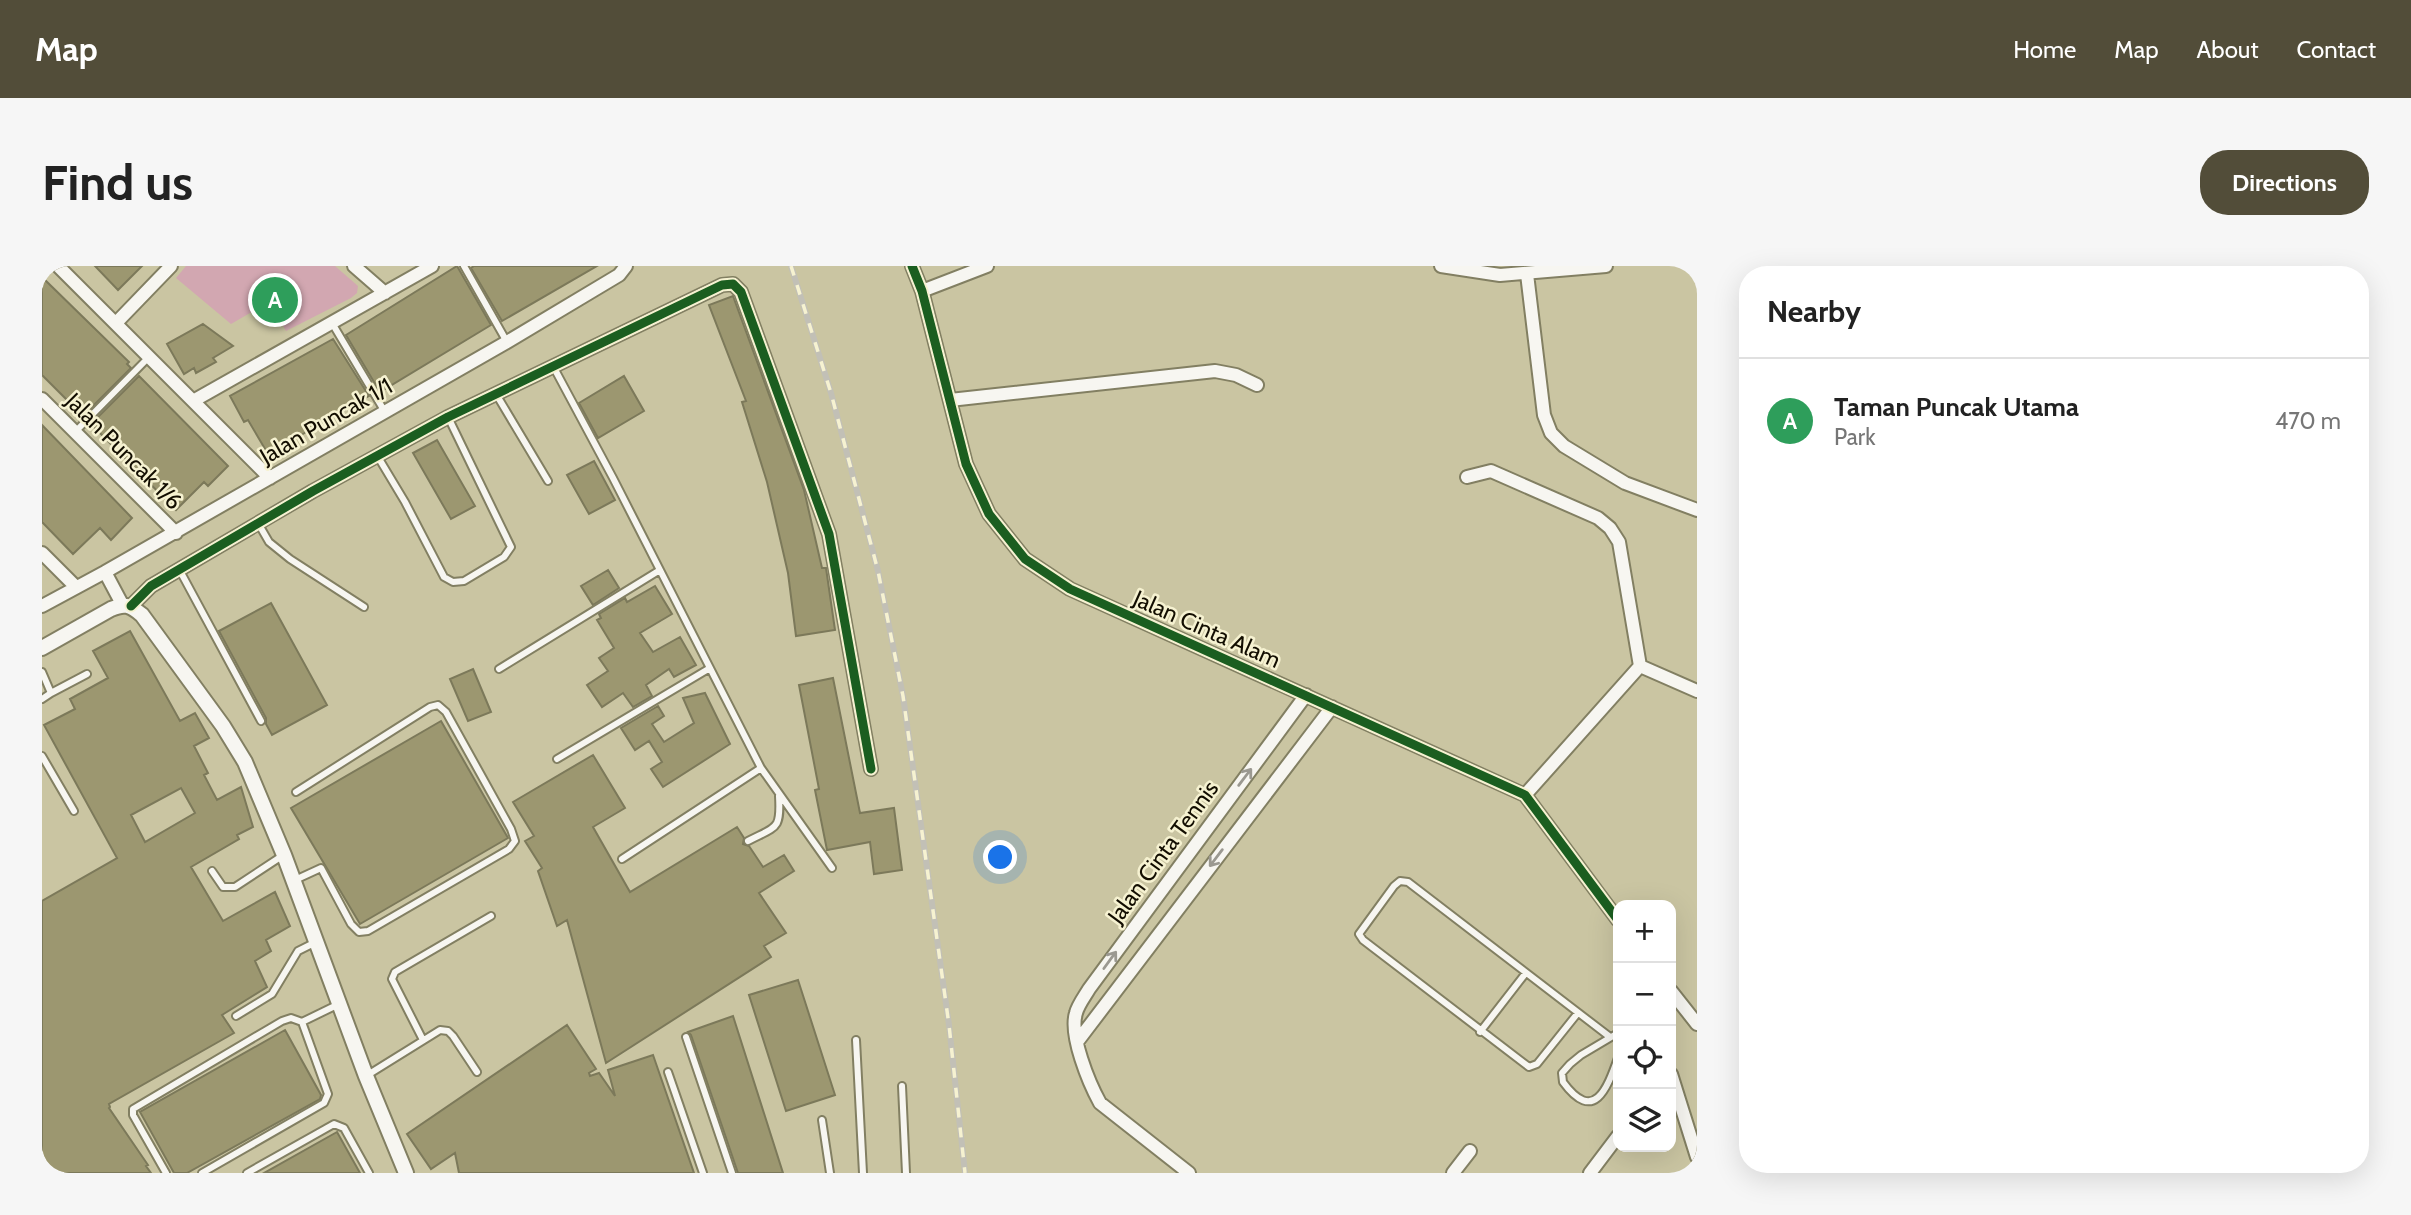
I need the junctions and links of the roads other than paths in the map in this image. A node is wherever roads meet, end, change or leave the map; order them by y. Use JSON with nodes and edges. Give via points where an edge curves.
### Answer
{"nodes":[{"id":1,"x":58,"y":266,"type":"edge"},
{"id":2,"x":171,"y":266,"type":"edge"},
{"id":3,"x":354,"y":266,"type":"edge"},
{"id":4,"x":432,"y":266,"type":"edge"},
{"id":5,"x":464,"y":266,"type":"edge"},
{"id":6,"x":626,"y":266,"type":"edge"},
{"id":7,"x":912,"y":266,"type":"edge"},
{"id":8,"x":987,"y":266,"type":"edge"},
{"id":9,"x":1441,"y":266,"type":"edge"},
{"id":10,"x":1606,"y":266,"type":"edge"},
{"id":11,"x":1502,"y":270,"type":"edge"},
{"id":12,"x":1527,"y":274,"type":"junction"},
{"id":13,"x":922,"y":291,"type":"junction"},
{"id":14,"x":385,"y":292,"type":"junction"},
{"id":15,"x":116,"y":323,"type":"junction"},
{"id":16,"x":332,"y":323,"type":"junction"},
{"id":17,"x":507,"y":342,"type":"junction"},
{"id":18,"x":149,"y":357,"type":"junction"},
{"id":19,"x":553,"y":366,"type":"junction"},
{"id":20,"x":1257,"y":385,"type":"dead end"},
{"id":21,"x":496,"y":394,"type":"junction"},
{"id":22,"x":42,"y":400,"type":"edge"},
{"id":23,"x":950,"y":400,"type":"junction"},
{"id":24,"x":193,"y":401,"type":"junction"},
{"id":25,"x":385,"y":412,"type":"junction"},
{"id":26,"x":448,"y":417,"type":"junction"},
{"id":27,"x":75,"y":432,"type":"junction"},
{"id":28,"x":378,"y":457,"type":"junction"},
{"id":29,"x":1467,"y":477,"type":"dead end"},
{"id":30,"x":270,"y":478,"type":"junction"},
{"id":31,"x":548,"y":481,"type":"dead end"},
{"id":32,"x":1697,"y":510,"type":"edge"},
{"id":33,"x":258,"y":523,"type":"junction"},
{"id":34,"x":176,"y":533,"type":"junction"},
{"id":35,"x":42,"y":553,"type":"edge"},
{"id":36,"x":179,"y":569,"type":"junction"},
{"id":37,"x":660,"y":570,"type":"junction"},
{"id":38,"x":105,"y":572,"type":"junction"},
{"id":39,"x":76,"y":587,"type":"junction"},
{"id":40,"x":127,"y":605,"type":"junction"},
{"id":41,"x":42,"y":606,"type":"edge"},
{"id":42,"x":364,"y":607,"type":"dead end"},
{"id":43,"x":42,"y":648,"type":"edge"},
{"id":44,"x":1640,"y":666,"type":"junction"},
{"id":45,"x":710,"y":668,"type":"junction"},
{"id":46,"x":499,"y":669,"type":"dead end"},
{"id":47,"x":42,"y":672,"type":"edge"},
{"id":48,"x":87,"y":674,"type":"dead end"},
{"id":49,"x":1697,"y":691,"type":"edge"},
{"id":50,"x":51,"y":693,"type":"junction"},
{"id":51,"x":1306,"y":695,"type":"junction"},
{"id":52,"x":42,"y":699,"type":"edge"},
{"id":53,"x":1332,"y":707,"type":"junction"},
{"id":54,"x":261,"y":721,"type":"dead end"},
{"id":55,"x":42,"y":756,"type":"edge"},
{"id":56,"x":557,"y":759,"type":"dead end"},
{"id":57,"x":761,"y":768,"type":"junction"},
{"id":58,"x":871,"y":769,"type":"dead end"},
{"id":59,"x":296,"y":792,"type":"dead end"},
{"id":60,"x":779,"y":794,"type":"junction"},
{"id":61,"x":1525,"y":796,"type":"junction"},
{"id":62,"x":74,"y":811,"type":"dead end"},
{"id":63,"x":748,"y":841,"type":"dead end"},
{"id":64,"x":284,"y":855,"type":"junction"},
{"id":65,"x":622,"y":859,"type":"dead end"},
{"id":66,"x":832,"y":868,"type":"dead end"},
{"id":67,"x":212,"y":871,"type":"dead end"},
{"id":68,"x":293,"y":881,"type":"junction"},
{"id":69,"x":1613,"y":913,"type":"edge"},
{"id":70,"x":491,"y":916,"type":"dead end"},
{"id":71,"x":316,"y":942,"type":"junction"},
{"id":72,"x":1525,"y":974,"type":"junction"},
{"id":73,"x":1089,"y":989,"type":"junction"},
{"id":74,"x":1676,"y":997,"type":"edge"},
{"id":75,"x":1108,"y":1002,"type":"junction"},
{"id":76,"x":339,"y":1004,"type":"junction"},
{"id":77,"x":1577,"y":1014,"type":"junction"},
{"id":78,"x":236,"y":1016,"type":"dead end"},
{"id":79,"x":302,"y":1022,"type":"junction"},
{"id":80,"x":1697,"y":1024,"type":"edge"},
{"id":81,"x":1480,"y":1032,"type":"junction"},
{"id":82,"x":1613,"y":1036,"type":"edge"},
{"id":83,"x":686,"y":1037,"type":"dead end"},
{"id":84,"x":1610,"y":1037,"type":"junction"},
{"id":85,"x":423,"y":1040,"type":"junction"},
{"id":86,"x":856,"y":1040,"type":"dead end"},
{"id":87,"x":1077,"y":1042,"type":"junction"},
{"id":88,"x":1613,"y":1071,"type":"edge"},
{"id":89,"x":477,"y":1072,"type":"dead end"},
{"id":90,"x":668,"y":1072,"type":"dead end"},
{"id":91,"x":366,"y":1076,"type":"junction"},
{"id":92,"x":902,"y":1086,"type":"dead end"},
{"id":93,"x":1676,"y":1089,"type":"edge"},
{"id":94,"x":821,"y":1120,"type":"dead end"},
{"id":95,"x":1613,"y":1143,"type":"edge"},
{"id":96,"x":1470,"y":1151,"type":"dead end"},
{"id":97,"x":1697,"y":1157,"type":"edge"},
{"id":98,"x":166,"y":1173,"type":"edge"},
{"id":99,"x":202,"y":1173,"type":"edge"},
{"id":100,"x":247,"y":1173,"type":"edge"},
{"id":101,"x":369,"y":1173,"type":"edge"},
{"id":102,"x":406,"y":1173,"type":"edge"},
{"id":103,"x":703,"y":1173,"type":"edge"},
{"id":104,"x":732,"y":1173,"type":"edge"},
{"id":105,"x":830,"y":1173,"type":"edge"},
{"id":106,"x":863,"y":1173,"type":"edge"},
{"id":107,"x":905,"y":1173,"type":"edge"},
{"id":108,"x":1189,"y":1173,"type":"edge"},
{"id":109,"x":1453,"y":1173,"type":"edge"},
{"id":110,"x":1590,"y":1173,"type":"edge"}],
"edges":[{"from":1,"to":15,"type":"street"},
{"from":2,"to":15,"type":"street"},
{"from":3,"to":14,"type":"street"},
{"from":4,"to":14,"type":"street"},
{"from":5,"to":17,"type":"lane"},
{"from":6,"to":17,"type":"street","name":"Jalan Puncak 1/1","via":[[619,275]]},
{"from":7,"to":13,"type":"street","name":"Jalan Cinta Alam"},
{"from":8,"to":13,"type":"street"},
{"from":9,"to":11,"type":"street"},
{"from":10,"to":12,"type":"street"},
{"from":11,"to":12,"type":"street"},
{"from":12,"to":32,"type":"street","via":[[1544,415],[1551,433],[1625,483]]},
{"from":13,"to":23,"type":"street","name":"Jalan Cinta Alam"},
{"from":14,"to":16,"type":"street"},
{"from":15,"to":18,"type":"street"},
{"from":16,"to":24,"type":"street"},
{"from":16,"to":25,"type":"lane"},
{"from":17,"to":25,"type":"street","name":"Jalan Puncak 1/1"},
{"from":18,"to":24,"type":"street"},
{"from":18,"to":27,"type":"lane"},
{"from":19,"to":21,"type":"street"},
{"from":19,"to":37,"type":"lane"},
{"from":19,"to":58,"type":"street","via":[[722,285],[733,284],[741,292],[829,534]]},
{"from":20,"to":23,"type":"street","via":[[1215,371]]},
{"from":21,"to":26,"type":"street"},
{"from":21,"to":31,"type":"lane"},
{"from":22,"to":27,"type":"street","name":"Jalan Puncak 1/6"},
{"from":23,"to":51,"type":"street","name":"Jalan Cinta Alam","via":[[966,464],[989,514],[1025,559],[1070,589]]},
{"from":24,"to":30,"type":"street"},
{"from":25,"to":30,"type":"street","name":"Jalan Puncak 1/1"},
{"from":26,"to":28,"type":"street"},
{"from":26,"to":28,"type":"lane","via":[[511,547],[504,557],[464,581],[444,577]]},
{"from":27,"to":34,"type":"street","name":"Jalan Puncak 1/6"},
{"from":28,"to":33,"type":"street"},
{"from":29,"to":44,"type":"street","via":[[1491,471],[1598,518],[1610,528],[1619,542]]},
{"from":30,"to":34,"type":"street","name":"Jalan Puncak 1/1"},
{"from":33,"to":36,"type":"street"},
{"from":33,"to":42,"type":"lane","via":[[269,542],[290,559]]},
{"from":34,"to":38,"type":"street","name":"Jalan Puncak 1/1"},
{"from":35,"to":39,"type":"street"},
{"from":36,"to":40,"type":"street"},
{"from":36,"to":54,"type":"lane"},
{"from":37,"to":45,"type":"lane"},
{"from":37,"to":46,"type":"lane"},
{"from":38,"to":39,"type":"street","name":"Jalan Puncak 1/1"},
{"from":38,"to":40,"type":"street"},
{"from":39,"to":41,"type":"street","name":"Jalan Puncak 1/1"},
{"from":40,"to":43,"type":"street"},
{"from":40,"to":64,"type":"street","via":[[142,615],[223,726],[245,762]]},
{"from":44,"to":49,"type":"street"},
{"from":44,"to":61,"type":"street"},
{"from":45,"to":56,"type":"lane"},
{"from":45,"to":57,"type":"lane"},
{"from":47,"to":50,"type":"lane"},
{"from":48,"to":50,"type":"lane"},
{"from":50,"to":52,"type":"lane"},
{"from":51,"to":53,"type":"street","name":"Jalan Cinta Alam"},
{"from":73,"to":51,"type":"street","name":"Jalan Cinta Tennis","one_way":true},
{"from":53,"to":61,"type":"street","name":"Jalan Cinta Alam"},
{"from":53,"to":75,"type":"street","name":"Jalan Cinta Tennis","one_way":true},
{"from":55,"to":62,"type":"lane"},
{"from":57,"to":60,"type":"lane"},
{"from":57,"to":65,"type":"lane"},
{"from":59,"to":68,"type":"lane","via":[[438,705],[446,712],[515,841],[509,849],[359,932],[321,868]]},
{"from":60,"to":63,"type":"lane","via":[[778,823]]},
{"from":60,"to":66,"type":"lane"},
{"from":61,"to":69,"type":"street","name":"Jalan Cinta Alam"},
{"from":64,"to":67,"type":"lane","via":[[235,887],[223,887]]},
{"from":64,"to":68,"type":"street"},
{"from":68,"to":71,"type":"street"},
{"from":70,"to":85,"type":"lane","via":[[395,972],[392,979]]},
{"from":71,"to":76,"type":"street"},
{"from":71,"to":78,"type":"lane","via":[[298,951],[272,994]]},
{"from":72,"to":77,"type":"lane"},
{"from":72,"to":81,"type":"lane"},
{"from":72,"to":81,"type":"lane","via":[[1408,882],[1400,880],[1362,927],[1359,934],[1363,940]]},
{"from":73,"to":75,"type":"street"},
{"from":73,"to":87,"type":"street","name":"Jalan Cinta Tennis","via":[[1076,1013]]},
{"from":74,"to":80,"type":"street"},
{"from":75,"to":87,"type":"street","name":"Jalan Cinta Tennis"},
{"from":76,"to":79,"type":"lane"},
{"from":76,"to":91,"type":"street"},
{"from":77,"to":81,"type":"lane","via":[[1537,1064],[1529,1067]]},
{"from":77,"to":84,"type":"lane"},
{"from":79,"to":98,"type":"lane","via":[[282,1021],[133,1109]]},
{"from":79,"to":99,"type":"lane","via":[[327,1099]]},
{"from":82,"to":84,"type":"lane"},
{"from":83,"to":104,"type":"lane"},
{"from":84,"to":88,"type":"lane","via":[[1570,1063],[1562,1073],[1563,1082],[1589,1102],[1605,1093]]},
{"from":85,"to":89,"type":"lane","via":[[440,1030],[448,1031]]},
{"from":85,"to":91,"type":"lane"},
{"from":86,"to":106,"type":"lane"},
{"from":87,"to":108,"type":"street","name":"Jalan Cinta Tennis","via":[[1100,1103]]},
{"from":90,"to":103,"type":"lane"},
{"from":91,"to":102,"type":"street"},
{"from":92,"to":107,"type":"lane"},
{"from":93,"to":97,"type":"street"},
{"from":94,"to":105,"type":"lane"},
{"from":95,"to":110,"type":"street"},
{"from":96,"to":109,"type":"street"},
{"from":100,"to":101,"type":"lane","via":[[334,1124],[344,1128]]}]}
